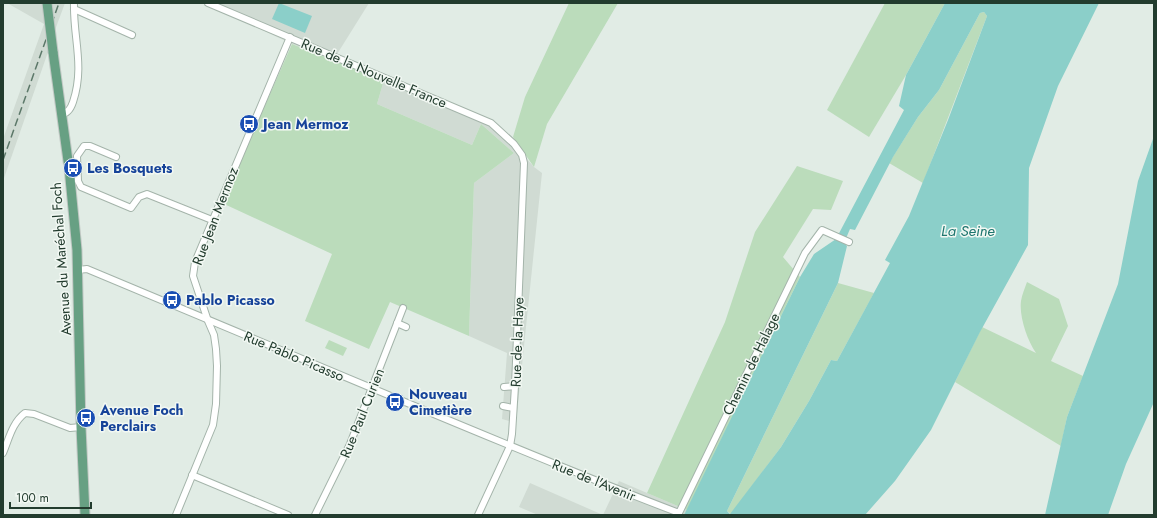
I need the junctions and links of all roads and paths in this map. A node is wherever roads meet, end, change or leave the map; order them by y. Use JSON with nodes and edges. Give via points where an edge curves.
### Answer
{"nodes":[{"id":1,"x":47,"y":3,"type":"edge"},
{"id":2,"x":208,"y":3,"type":"edge"},
{"id":3,"x":74,"y":6,"type":"edge"},
{"id":4,"x":132,"y":35,"type":"dead end"},
{"id":5,"x":290,"y":37,"type":"junction"},
{"id":6,"x":61,"y":114,"type":"junction"},
{"id":7,"x":116,"y":157,"type":"dead end"},
{"id":8,"x":524,"y":163,"type":"joint"},
{"id":9,"x":212,"y":220,"type":"junction"},
{"id":10,"x":849,"y":242,"type":"dead end"},
{"id":11,"x":78,"y":270,"type":"junction"},
{"id":12,"x":403,"y":308,"type":"dead end"},
{"id":13,"x":208,"y":321,"type":"junction"},
{"id":14,"x":397,"y":323,"type":"junction"},
{"id":15,"x":406,"y":327,"type":"dead end"},
{"id":16,"x":515,"y":386,"type":"junction"},
{"id":17,"x":504,"y":387,"type":"dead end"},
{"id":18,"x":372,"y":389,"type":"junction"},
{"id":19,"x":503,"y":406,"type":"dead end"},
{"id":20,"x":514,"y":408,"type":"junction"},
{"id":21,"x":82,"y":427,"type":"junction"},
{"id":22,"x":510,"y":446,"type":"junction"},
{"id":23,"x":3,"y":454,"type":"edge"},
{"id":24,"x":192,"y":475,"type":"junction"},
{"id":25,"x":680,"y":513,"type":"joint"},
{"id":26,"x":86,"y":515,"type":"edge"},
{"id":27,"x":176,"y":515,"type":"edge"},
{"id":28,"x":288,"y":515,"type":"edge"},
{"id":29,"x":315,"y":515,"type":"edge"},
{"id":30,"x":478,"y":515,"type":"edge"}],
"edges":[{"from":1,"to":6,"type":"main road","name":"Avenue du Maréchal Foch","bridge":true},
{"from":2,"to":5,"type":"street","name":"Rue de la Nouvelle France"},
{"from":3,"to":4,"type":"street"},
{"from":3,"to":6,"type":"street","via":[[79,60],[78,83],[71,107],[68,112]]},
{"from":5,"to":8,"type":"street","name":"Rue de la Nouvelle France","via":[[491,123],[514,144]]},
{"from":5,"to":9,"type":"street","name":"Rue Jean Mermoz"},
{"from":6,"to":11,"type":"main road","name":"Avenue du Maréchal Foch"},
{"from":7,"to":9,"type":"street","via":[[84,146],[77,156],[78,181],[81,187],[131,208],[139,197],[147,194]]},
{"from":8,"to":16,"type":"street","name":"Rue de la Haye"},
{"from":9,"to":13,"type":"street","name":"Rue Jean Mermoz","via":[[194,262],[193,276]]},
{"from":10,"to":25,"type":"street","name":"Chemin de Halage","via":[[822,230],[805,253]]},
{"from":11,"to":13,"type":"street","name":"Rue Pablo Picasso","via":[[87,269]]},
{"from":11,"to":21,"type":"main road","name":"Avenue du Maréchal Foch"},
{"from":12,"to":14,"type":"street","name":"Rue Paul Curien"},
{"from":13,"to":18,"type":"street","name":"Rue Pablo Picasso"},
{"from":13,"to":24,"type":"street","name":"Rue Jean Mermoz","via":[[214,335],[217,359],[215,413],[213,425]]},
{"from":14,"to":15,"type":"street"},
{"from":14,"to":18,"type":"street","name":"Rue Paul Curien"},
{"from":16,"to":17,"type":"street"},
{"from":16,"to":20,"type":"street","name":"Rue de la Haye"},
{"from":18,"to":22,"type":"street","name":"Rue Pablo Picasso"},
{"from":18,"to":29,"type":"street","name":"Rue Paul Curien","via":[[344,458]]},
{"from":19,"to":20,"type":"street"},
{"from":20,"to":22,"type":"street","name":"Rue de la Haye"},
{"from":21,"to":23,"type":"street","via":[[70,428],[25,413],[13,427]]},
{"from":21,"to":26,"type":"main road","name":"Avenue du Maréchal Foch"},
{"from":22,"to":25,"type":"street","name":"Rue de l'Avenir"},
{"from":22,"to":30,"type":"street","name":"Rue de la Haye"},
{"from":24,"to":27,"type":"street","name":"Rue Jean Mermoz"},
{"from":24,"to":28,"type":"street"}]}
